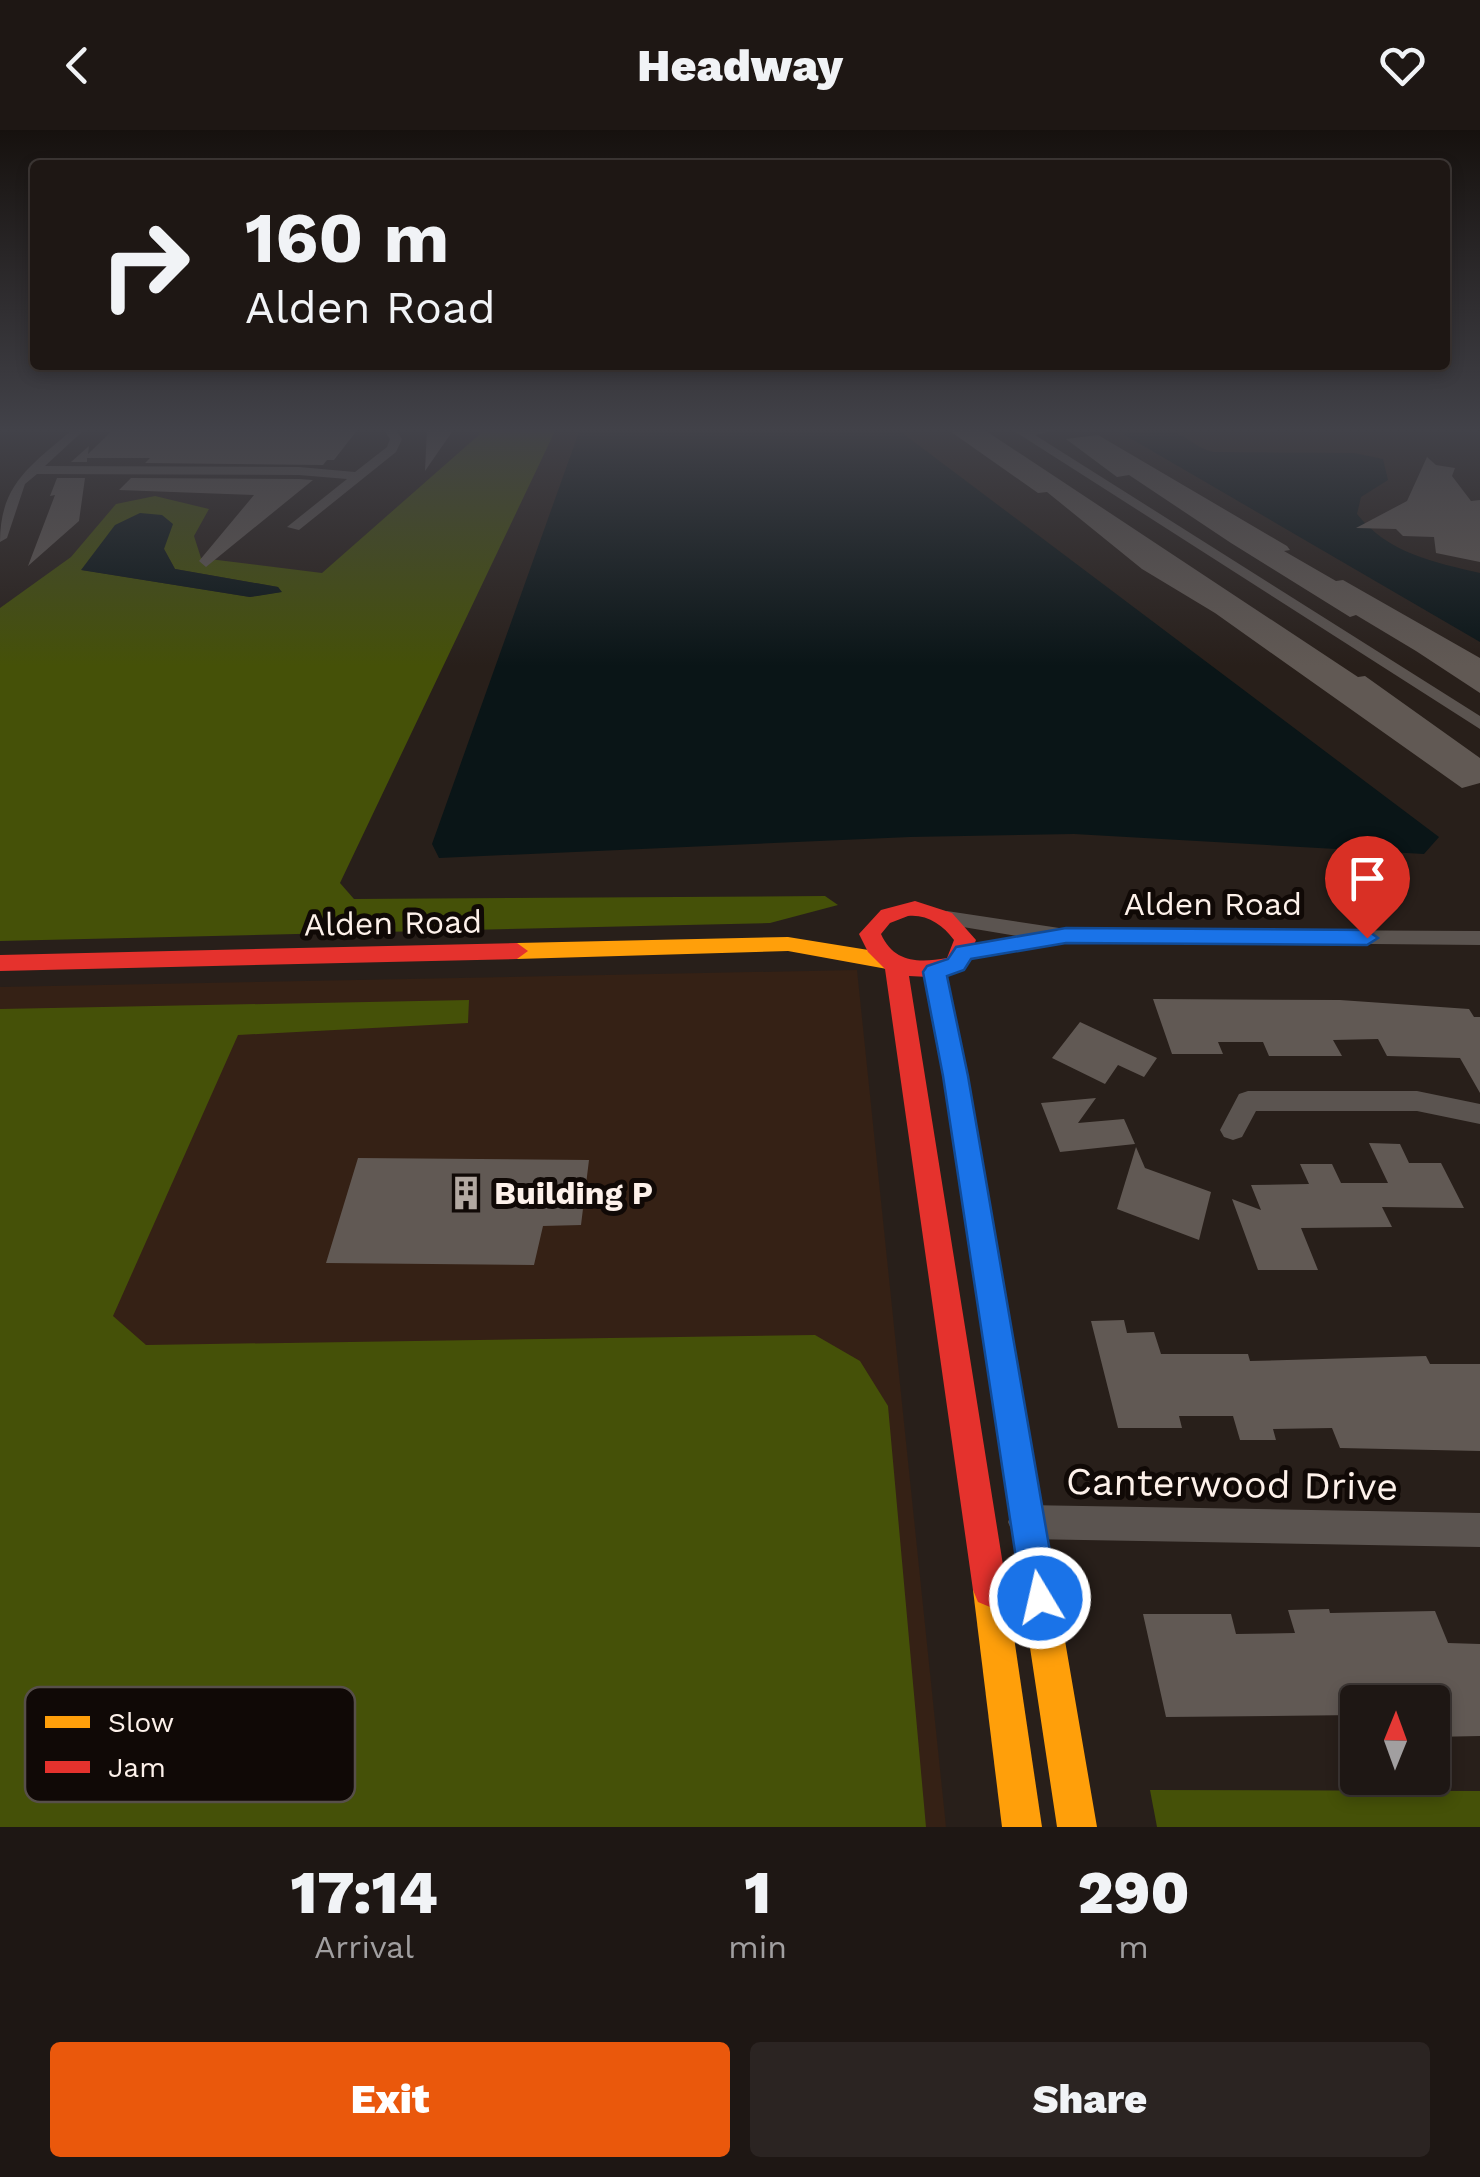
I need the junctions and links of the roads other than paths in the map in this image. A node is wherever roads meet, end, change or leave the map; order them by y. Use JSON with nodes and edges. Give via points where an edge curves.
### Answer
{"nodes":[{"id":1,"x":10,"y":508,"type":"edge"},
{"id":2,"x":316,"y":508,"type":"edge"},
{"id":3,"x":1141,"y":508,"type":"edge"},
{"id":4,"x":294,"y":526,"type":"dead end"},
{"id":5,"x":0,"y":538,"type":"edge"},
{"id":6,"x":1480,"y":724,"type":"edge"},
{"id":7,"x":948,"y":918,"type":"junction"},
{"id":8,"x":874,"y":924,"type":"junction"},
{"id":9,"x":1066,"y":936,"type":"junction"},
{"id":10,"x":1480,"y":938,"type":"edge"},
{"id":11,"x":788,"y":944,"type":"junction"},
{"id":12,"x":964,"y":952,"type":"junction"},
{"id":13,"x":0,"y":963,"type":"edge"},
{"id":14,"x":891,"y":964,"type":"junction"},
{"id":15,"x":935,"y":972,"type":"junction"},
{"id":16,"x":1480,"y":1114,"type":"edge"},
{"id":17,"x":1232,"y":1130,"type":"dead end"},
{"id":18,"x":982,"y":1521,"type":"junction"},
{"id":19,"x":1028,"y":1522,"type":"junction"},
{"id":20,"x":1480,"y":1530,"type":"edge"},
{"id":21,"x":1022,"y":1827,"type":"edge"},
{"id":22,"x":1076,"y":1827,"type":"edge"}],
"edges":[{"from":1,"to":5,"type":"street"},
{"from":2,"to":4,"type":"street"},
{"from":3,"to":6,"type":"street"},
{"from":7,"to":8,"type":"street","via":[[898,910]]},
{"from":7,"to":9,"type":"street","name":"Alden Road"},
{"from":7,"to":12,"type":"street","via":[[965,940]]},
{"from":8,"to":11,"type":"street","name":"Alden Road"},
{"from":8,"to":14,"type":"street","via":[[871,944]]},
{"from":9,"to":10,"type":"street","name":"Alden Road"},
{"from":9,"to":12,"type":"street","name":"Alden Road"},
{"from":11,"to":13,"type":"street","name":"Alden Road"},
{"from":11,"to":14,"type":"street","name":"Alden Road"},
{"from":12,"to":15,"type":"street","via":[[956,964]]},
{"from":14,"to":15,"type":"street"},
{"from":14,"to":18,"type":"street"},
{"from":15,"to":19,"type":"street"},
{"from":16,"to":17,"type":"street","via":[[1417,1100],[1248,1102]]},
{"from":18,"to":19,"type":"street","name":"Canterwood Drive"},
{"from":18,"to":21,"type":"street"},
{"from":19,"to":20,"type":"street","name":"Canterwood Drive"},
{"from":19,"to":22,"type":"street"}]}
